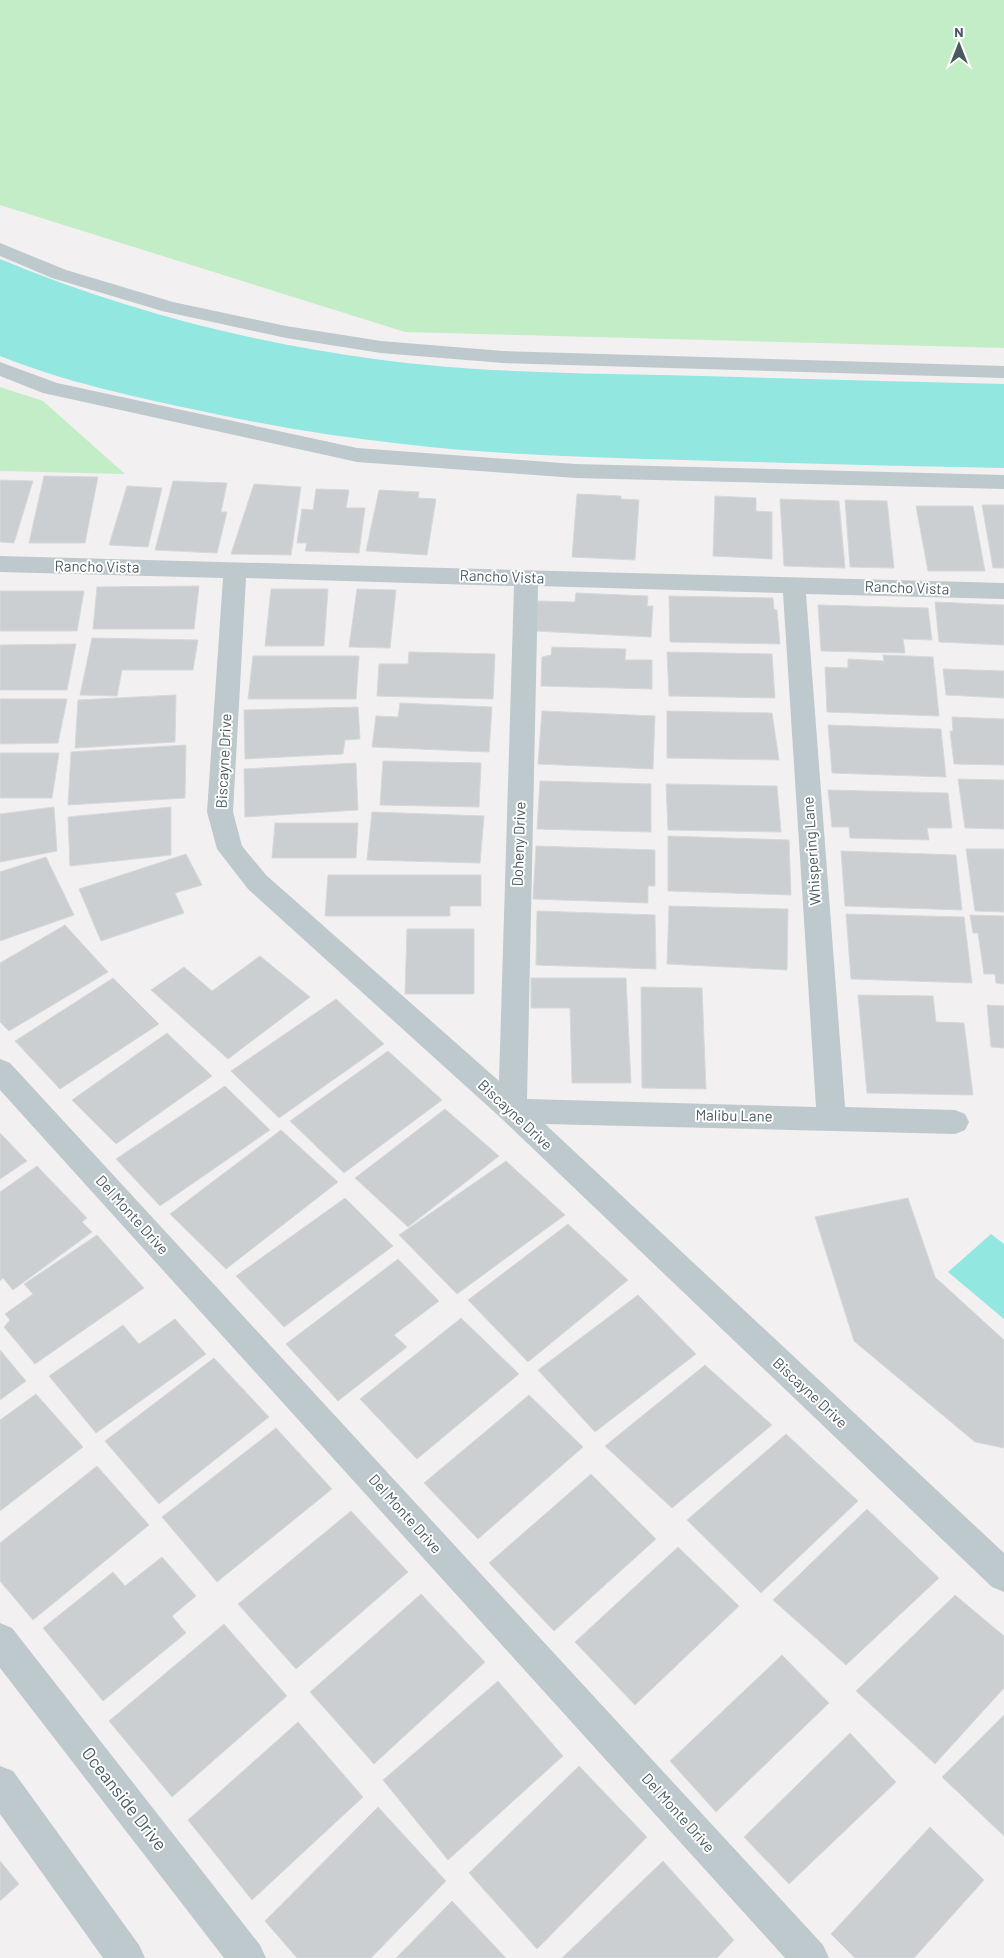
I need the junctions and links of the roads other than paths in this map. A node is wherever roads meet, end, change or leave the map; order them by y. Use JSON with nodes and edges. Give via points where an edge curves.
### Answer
{"nodes":[{"id":1,"x":0,"y":249,"type":"edge"},
{"id":2,"x":0,"y":368,"type":"edge"},
{"id":3,"x":1004,"y":372,"type":"edge"},
{"id":4,"x":1004,"y":482,"type":"edge"},
{"id":5,"x":0,"y":564,"type":"edge"},
{"id":6,"x":235,"y":570,"type":"junction"},
{"id":7,"x":526,"y":578,"type":"junction"},
{"id":8,"x":794,"y":585,"type":"junction"},
{"id":9,"x":1004,"y":591,"type":"edge"},
{"id":10,"x":0,"y":1071,"type":"edge"},
{"id":11,"x":512,"y":1111,"type":"junction"},
{"id":12,"x":831,"y":1118,"type":"junction"},
{"id":13,"x":956,"y":1122,"type":"dead end"},
{"id":14,"x":1004,"y":1576,"type":"edge"},
{"id":15,"x":0,"y":1640,"type":"edge"},
{"id":16,"x":0,"y":1784,"type":"edge"},
{"id":17,"x":126,"y":1958,"type":"edge"},
{"id":18,"x":247,"y":1958,"type":"edge"},
{"id":19,"x":810,"y":1958,"type":"edge"}],
"edges":[{"from":1,"to":3,"type":"lane","via":[[59,274],[169,307],[286,332],[382,347],[503,357]]},
{"from":2,"to":4,"type":"lane","via":[[50,388],[357,455],[575,471]]},
{"from":5,"to":6,"type":"lane","name":"Rancho Vista"},
{"from":6,"to":7,"type":"lane","name":"Rancho Vista"},
{"from":6,"to":11,"type":"lane","name":"Biscayne Drive","via":[[220,812],[230,848],[257,882]]},
{"from":7,"to":8,"type":"lane","name":"Rancho Vista"},
{"from":7,"to":11,"type":"lane","name":"Doheny Drive"},
{"from":8,"to":9,"type":"lane","name":"Rancho Vista"},
{"from":8,"to":12,"type":"lane","name":"Whispering Lane"},
{"from":10,"to":19,"type":"lane","name":"Del Monte Drive"},
{"from":11,"to":12,"type":"lane","name":"Malibu Lane"},
{"from":11,"to":14,"type":"lane","name":"Biscayne Drive"},
{"from":12,"to":13,"type":"lane","name":"Malibu Lane"},
{"from":15,"to":18,"type":"lane","name":"Oceanside Drive"},
{"from":16,"to":17,"type":"lane"}]}
